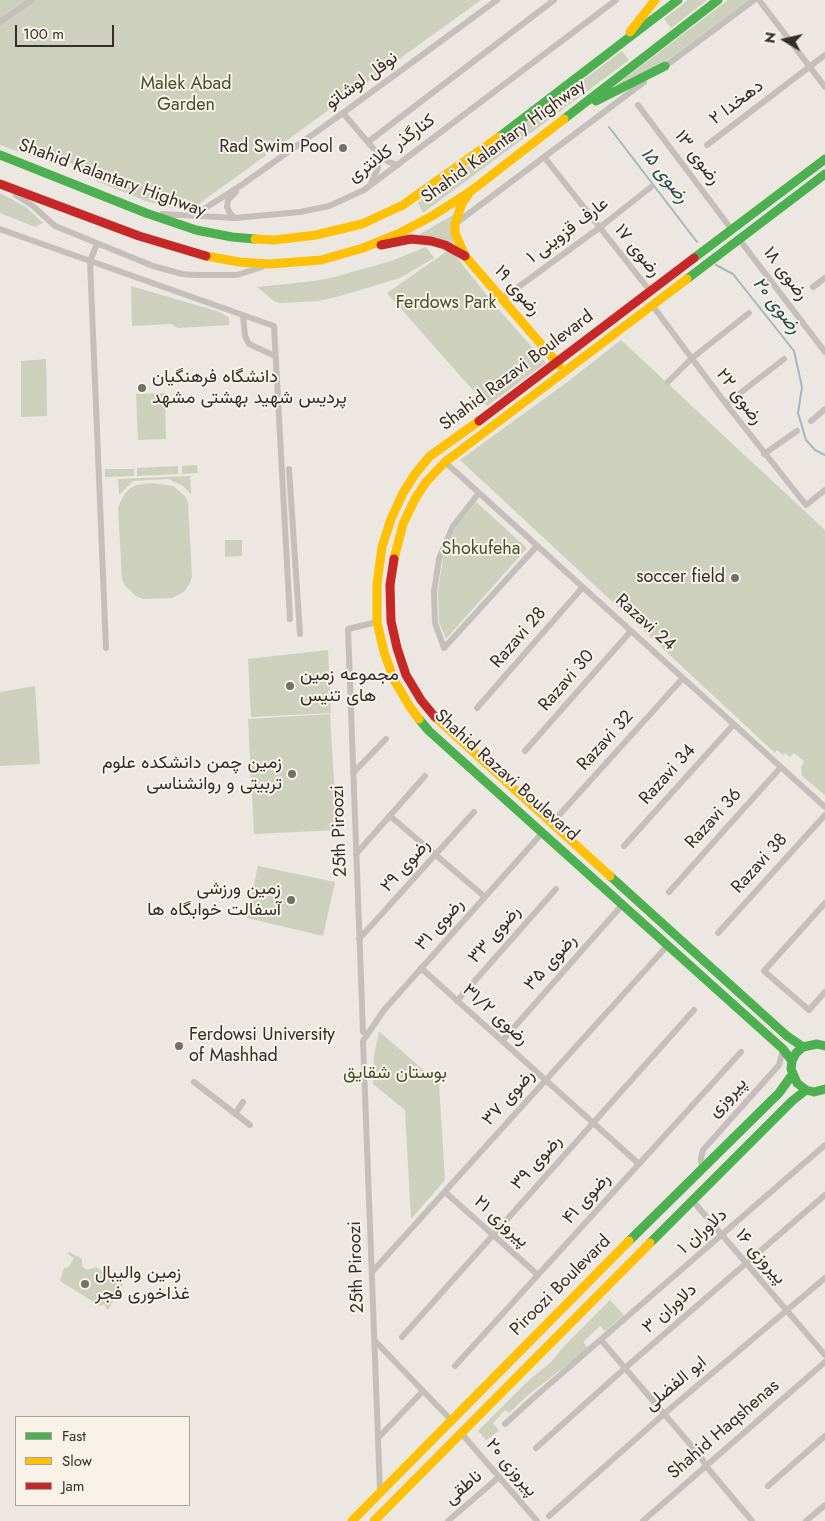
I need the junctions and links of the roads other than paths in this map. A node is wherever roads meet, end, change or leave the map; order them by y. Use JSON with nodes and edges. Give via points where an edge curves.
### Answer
{"nodes":[{"id":1,"x":32,"y":0,"type":"edge"},
{"id":2,"x":497,"y":0,"type":"edge"},
{"id":3,"x":554,"y":0,"type":"edge"},
{"id":4,"x":616,"y":0,"type":"edge"},
{"id":5,"x":655,"y":0,"type":"edge"},
{"id":6,"x":678,"y":0,"type":"edge"},
{"id":7,"x":718,"y":0,"type":"edge"},
{"id":8,"x":754,"y":0,"type":"edge"},
{"id":9,"x":759,"y":0,"type":"edge"},
{"id":10,"x":0,"y":22,"type":"edge"},
{"id":11,"x":623,"y":42,"type":"junction"},
{"id":12,"x":825,"y":55,"type":"edge"},
{"id":13,"x":665,"y":66,"type":"junction"},
{"id":14,"x":810,"y":67,"type":"junction"},
{"id":15,"x":825,"y":87,"type":"edge"},
{"id":16,"x":638,"y":105,"type":"dead end"},
{"id":17,"x":343,"y":113,"type":"junction"},
{"id":18,"x":567,"y":116,"type":"junction"},
{"id":19,"x":368,"y":142,"type":"junction"},
{"id":20,"x":707,"y":144,"type":"dead end"},
{"id":21,"x":0,"y":154,"type":"edge"},
{"id":22,"x":378,"y":154,"type":"junction"},
{"id":23,"x":545,"y":158,"type":"junction"},
{"id":24,"x":825,"y":159,"type":"edge"},
{"id":25,"x":398,"y":165,"type":"junction"},
{"id":26,"x":825,"y":174,"type":"edge"},
{"id":27,"x":243,"y":184,"type":"junction"},
{"id":28,"x":0,"y":185,"type":"edge"},
{"id":29,"x":651,"y":187,"type":"dead end"},
{"id":30,"x":364,"y":190,"type":"junction"},
{"id":31,"x":471,"y":191,"type":"junction"},
{"id":32,"x":146,"y":213,"type":"junction"},
{"id":33,"x":194,"y":216,"type":"junction"},
{"id":34,"x":235,"y":218,"type":"junction"},
{"id":35,"x":456,"y":224,"type":"junction"},
{"id":36,"x":599,"y":228,"type":"junction"},
{"id":37,"x":0,"y":229,"type":"edge"},
{"id":38,"x":732,"y":230,"type":"junction"},
{"id":39,"x":739,"y":239,"type":"junction"},
{"id":40,"x":97,"y":244,"type":"junction"},
{"id":41,"x":363,"y":248,"type":"junction"},
{"id":42,"x":465,"y":256,"type":"junction"},
{"id":43,"x":90,"y":261,"type":"junction"},
{"id":44,"x":270,"y":264,"type":"junction"},
{"id":45,"x":825,"y":278,"type":"edge"},
{"id":46,"x":813,"y":287,"type":"dead end"},
{"id":47,"x":650,"y":291,"type":"junction"},
{"id":48,"x":502,"y":299,"type":"junction"},
{"id":49,"x":652,"y":305,"type":"junction"},
{"id":50,"x":749,"y":313,"type":"dead end"},
{"id":51,"x":243,"y":315,"type":"junction"},
{"id":52,"x":825,"y":352,"type":"edge"},
{"id":53,"x":275,"y":356,"type":"junction"},
{"id":54,"x":691,"y":359,"type":"junction"},
{"id":55,"x":784,"y":359,"type":"dead end"},
{"id":56,"x":557,"y":362,"type":"junction"},
{"id":57,"x":564,"y":371,"type":"junction"},
{"id":58,"x":668,"y":382,"type":"dead end"},
{"id":59,"x":726,"y":404,"type":"junction"},
{"id":60,"x":825,"y":409,"type":"edge"},
{"id":61,"x":811,"y":421,"type":"dead end"},
{"id":62,"x":797,"y":431,"type":"dead end"},
{"id":63,"x":764,"y":454,"type":"junction"},
{"id":64,"x":445,"y":462,"type":"junction"},
{"id":65,"x":289,"y":470,"type":"dead end"},
{"id":66,"x":825,"y":490,"type":"edge"},
{"id":67,"x":479,"y":493,"type":"junction"},
{"id":68,"x":537,"y":546,"type":"junction"},
{"id":69,"x":583,"y":587,"type":"junction"},
{"id":70,"x":290,"y":619,"type":"dead end"},
{"id":71,"x":378,"y":622,"type":"junction"},
{"id":72,"x":631,"y":631,"type":"junction"},
{"id":73,"x":300,"y":634,"type":"dead end"},
{"id":74,"x":106,"y":648,"type":"dead end"},
{"id":75,"x":683,"y":678,"type":"junction"},
{"id":76,"x":477,"y":708,"type":"dead end"},
{"id":77,"x":734,"y":724,"type":"junction"},
{"id":78,"x":386,"y":739,"type":"dead end"},
{"id":79,"x":525,"y":751,"type":"dead end"},
{"id":80,"x":781,"y":767,"type":"junction"},
{"id":81,"x":353,"y":773,"type":"junction"},
{"id":82,"x":425,"y":776,"type":"dead end"},
{"id":83,"x":825,"y":806,"type":"edge"},
{"id":84,"x":474,"y":812,"type":"dead end"},
{"id":85,"x":825,"y":815,"type":"edge"},
{"id":86,"x":390,"y":816,"type":"junction"},
{"id":87,"x":551,"y":824,"type":"junction"},
{"id":88,"x":543,"y":832,"type":"junction"},
{"id":89,"x":624,"y":846,"type":"dead end"},
{"id":90,"x":356,"y":854,"type":"junction"},
{"id":91,"x":436,"y":855,"type":"junction"},
{"id":92,"x":556,"y":889,"type":"dead end"},
{"id":93,"x":669,"y":892,"type":"dead end"},
{"id":94,"x":485,"y":897,"type":"junction"},
{"id":95,"x":825,"y":902,"type":"edge"},
{"id":96,"x":623,"y":904,"type":"junction"},
{"id":97,"x":718,"y":933,"type":"dead end"},
{"id":98,"x":360,"y":939,"type":"junction"},
{"id":99,"x":668,"y":945,"type":"junction"},
{"id":100,"x":421,"y":968,"type":"junction"},
{"id":101,"x":825,"y":992,"type":"edge"},
{"id":102,"x":457,"y":1001,"type":"junction"},
{"id":103,"x":694,"y":1010,"type":"dead end"},
{"id":104,"x":363,"y":1032,"type":"dead end"},
{"id":105,"x":363,"y":1041,"type":"joint"},
{"id":106,"x":502,"y":1041,"type":"junction"},
{"id":107,"x":822,"y":1043,"type":"edge"},
{"id":108,"x":803,"y":1047,"type":"junction"},
{"id":109,"x":783,"y":1049,"type":"junction"},
{"id":110,"x":741,"y":1052,"type":"dead end"},
{"id":111,"x":792,"y":1061,"type":"junction"},
{"id":112,"x":792,"y":1075,"type":"junction"},
{"id":113,"x":546,"y":1080,"type":"junction"},
{"id":114,"x":194,"y":1082,"type":"dead end"},
{"id":115,"x":806,"y":1090,"type":"junction"},
{"id":116,"x":825,"y":1090,"type":"edge"},
{"id":117,"x":243,"y":1102,"type":"dead end"},
{"id":118,"x":235,"y":1114,"type":"junction"},
{"id":119,"x":593,"y":1123,"type":"junction"},
{"id":120,"x":250,"y":1125,"type":"dead end"},
{"id":121,"x":825,"y":1145,"type":"edge"},
{"id":122,"x":639,"y":1164,"type":"junction"},
{"id":123,"x":702,"y":1169,"type":"junction"},
{"id":124,"x":445,"y":1192,"type":"junction"},
{"id":125,"x":825,"y":1195,"type":"edge"},
{"id":126,"x":692,"y":1200,"type":"junction"},
{"id":127,"x":493,"y":1235,"type":"junction"},
{"id":128,"x":722,"y":1235,"type":"junction"},
{"id":129,"x":746,"y":1263,"type":"junction"},
{"id":130,"x":372,"y":1272,"type":"junction"},
{"id":131,"x":538,"y":1275,"type":"junction"},
{"id":132,"x":825,"y":1278,"type":"edge"},
{"id":133,"x":786,"y":1310,"type":"junction"},
{"id":134,"x":402,"y":1337,"type":"dead end"},
{"id":135,"x":601,"y":1340,"type":"junction"},
{"id":136,"x":374,"y":1341,"type":"junction"},
{"id":137,"x":825,"y":1355,"type":"edge"},
{"id":138,"x":825,"y":1362,"type":"edge"},
{"id":139,"x":454,"y":1366,"type":"dead end"},
{"id":140,"x":625,"y":1368,"type":"junction"},
{"id":141,"x":424,"y":1391,"type":"junction"},
{"id":142,"x":664,"y":1413,"type":"junction"},
{"id":143,"x":451,"y":1420,"type":"junction"},
{"id":144,"x":505,"y":1424,"type":"dead end"},
{"id":145,"x":462,"y":1434,"type":"junction"},
{"id":146,"x":825,"y":1436,"type":"edge"},
{"id":147,"x":378,"y":1438,"type":"junction"},
{"id":148,"x":536,"y":1448,"type":"dead end"},
{"id":149,"x":706,"y":1466,"type":"junction"},
{"id":150,"x":499,"y":1477,"type":"junction"},
{"id":151,"x":768,"y":1486,"type":"dead end"},
{"id":152,"x":380,"y":1491,"type":"junction"},
{"id":153,"x":825,"y":1505,"type":"edge"},
{"id":154,"x":549,"y":1516,"type":"dead end"},
{"id":155,"x":352,"y":1521,"type":"edge"},
{"id":156,"x":374,"y":1521,"type":"edge"},
{"id":157,"x":448,"y":1521,"type":"edge"},
{"id":158,"x":537,"y":1521,"type":"edge"},
{"id":159,"x":643,"y":1521,"type":"edge"},
{"id":160,"x":752,"y":1521,"type":"edge"},
{"id":161,"x":806,"y":1521,"type":"edge"}],
"edges":[{"from":1,"to":10,"type":"street"},
{"from":2,"to":17,"type":"street","name":"نوفل لوشاتو"},
{"from":3,"to":19,"type":"street"},
{"from":4,"to":25,"type":"street","name":"کنارگذر کلانتری"},
{"from":5,"to":11,"type":"main road"},
{"from":6,"to":11,"type":"main road","name":"Shahid Kalantary Highway"},
{"from":7,"to":18,"type":"main road","name":"Shahid Kalantary Highway"},
{"from":8,"to":13,"type":"street"},
{"from":9,"to":14,"type":"street"},
{"from":11,"to":32,"type":"main road","name":"Shahid Kalantary Highway","via":[[438,182],[403,205],[362,224],[316,236],[274,240],[196,230]]},
{"from":12,"to":14,"type":"street","name":"دهخدا ۲"},
{"from":13,"to":18,"type":"main road"},
{"from":13,"to":23,"type":"street"},
{"from":14,"to":15,"type":"street"},
{"from":14,"to":20,"type":"street","name":"دهخدا ۲"},
{"from":16,"to":38,"type":"street","name":"رضوی ۱۳"},
{"from":17,"to":19,"type":"street"},
{"from":17,"to":27,"type":"street","name":"نوفل لوشاتو"},
{"from":18,"to":31,"type":"main road","name":"Shahid Kalantary Highway"},
{"from":19,"to":22,"type":"street"},
{"from":21,"to":32,"type":"main road","name":"Shahid Kalantary Highway"},
{"from":22,"to":25,"type":"street"},
{"from":22,"to":30,"type":"street","via":[[378,168],[373,181]]},
{"from":23,"to":35,"type":"street"},
{"from":23,"to":36,"type":"street","name":"رضوی ۱۷"},
{"from":24,"to":38,"type":"main road","name":"Shahid Razavi Boulevard"},
{"from":25,"to":30,"type":"street","name":"کنارگذر کلانتری"},
{"from":26,"to":39,"type":"main road","name":"Shahid Razavi Boulevard"},
{"from":27,"to":33,"type":"street","name":"نوفل لوشاتو"},
{"from":27,"to":34,"type":"street","name":"نوفل لوشاتو","via":[[228,200],[227,207]]},
{"from":28,"to":40,"type":"street","via":[[33,206],[55,226]]},
{"from":28,"to":44,"type":"main road","name":"Shahid Kalantary Highway","via":[[195,254]]},
{"from":29,"to":36,"type":"street","name":"عارف قزوینی ۱"},
{"from":30,"to":34,"type":"street","name":"کنارگذر کلانتری","via":[[329,206]]},
{"from":31,"to":35,"type":"main road","via":[[462,203]]},
{"from":31,"to":41,"type":"main road","name":"Shahid Kalantary Highway","via":[[400,233]]},
{"from":32,"to":33,"type":"street","name":"کنارگذر کلانتری"},
{"from":33,"to":34,"type":"street","name":"کنارگذر کلانتری"},
{"from":35,"to":42,"type":"main road","via":[[455,233]]},
{"from":36,"to":47,"type":"street","name":"رضوی ۱۷"},
{"from":36,"to":48,"type":"street","name":"عارف قزوینی ۱"},
{"from":37,"to":43,"type":"street"},
{"from":38,"to":47,"type":"main road","name":"Shahid Razavi Boulevard"},
{"from":39,"to":49,"type":"main road","name":"Shahid Razavi Boulevard"},
{"from":39,"to":52,"type":"street","name":"رضوی ۱۸"},
{"from":40,"to":43,"type":"street"},
{"from":40,"to":44,"type":"street","via":[[182,274],[237,275]]},
{"from":41,"to":42,"type":"main road","via":[[412,239],[432,241]]},
{"from":41,"to":44,"type":"main road","name":"Shahid Kalantary Highway","via":[[321,260]]},
{"from":42,"to":48,"type":"main road","name":"رضوی ۱۹"},
{"from":43,"to":51,"type":"street"},
{"from":43,"to":74,"type":"street"},
{"from":45,"to":46,"type":"street"},
{"from":47,"to":56,"type":"main road","name":"Shahid Razavi Boulevard"},
{"from":48,"to":56,"type":"main road","name":"رضوی ۱۹"},
{"from":49,"to":54,"type":"street","name":"رضوی ۲۲"},
{"from":49,"to":57,"type":"main road","name":"Shahid Razavi Boulevard"},
{"from":50,"to":54,"type":"street"},
{"from":51,"to":53,"type":"street","via":[[249,344]]},
{"from":51,"to":53,"type":"street","via":[[274,326]]},
{"from":53,"to":70,"type":"street"},
{"from":54,"to":58,"type":"street"},
{"from":54,"to":59,"type":"street","name":"رضوی ۲۲"},
{"from":55,"to":59,"type":"street"},
{"from":56,"to":57,"type":"main road","name":"رضوی ۱۹"},
{"from":56,"to":71,"type":"main road","name":"Shahid Razavi Boulevard","via":[[430,456],[415,474],[391,519],[382,547],[377,584]]},
{"from":57,"to":64,"type":"main road","name":"Shahid Razavi Boulevard"},
{"from":59,"to":63,"type":"street","name":"رضوی ۲۲"},
{"from":60,"to":61,"type":"street"},
{"from":62,"to":63,"type":"street"},
{"from":63,"to":66,"type":"street","name":"رضوی ۲۲","via":[[806,505]]},
{"from":64,"to":67,"type":"street","name":"Razavi 24"},
{"from":64,"to":87,"type":"main road","name":"Shahid Razavi Boulevard","via":[[415,499],[395,550],[390,585],[391,620],[397,648],[406,675],[420,700],[439,722]]},
{"from":65,"to":73,"type":"street"},
{"from":67,"to":68,"type":"street","name":"Razavi 24"},
{"from":67,"to":68,"type":"street","via":[[452,526],[439,559],[434,592],[435,623],[444,648]]},
{"from":68,"to":69,"type":"street","name":"Razavi 24"},
{"from":69,"to":72,"type":"street","name":"Razavi 24"},
{"from":69,"to":76,"type":"street","name":"Razavi 28"},
{"from":71,"to":81,"type":"street","name":"25th Piroozi","via":[[348,628]]},
{"from":71,"to":88,"type":"main road","name":"Shahid Razavi Boulevard","via":[[394,680],[410,707],[429,731]]},
{"from":72,"to":75,"type":"street","name":"Razavi 24"},
{"from":72,"to":79,"type":"street","name":"Razavi 30"},
{"from":75,"to":77,"type":"street","name":"Razavi 24"},
{"from":75,"to":87,"type":"street","name":"Razavi 32"},
{"from":77,"to":80,"type":"street","name":"Razavi 24"},
{"from":77,"to":89,"type":"street","name":"Razavi 34"},
{"from":78,"to":81,"type":"street"},
{"from":80,"to":83,"type":"street","name":"Razavi 24"},
{"from":80,"to":93,"type":"street","name":"Razavi 36"},
{"from":81,"to":90,"type":"street","name":"25th Piroozi"},
{"from":82,"to":86,"type":"street"},
{"from":84,"to":91,"type":"street","name":"رضوی ۲۹"},
{"from":85,"to":97,"type":"street","name":"Razavi 38"},
{"from":86,"to":90,"type":"street"},
{"from":86,"to":91,"type":"street"},
{"from":87,"to":88,"type":"main road"},
{"from":87,"to":108,"type":"main road","name":"Shahid Razavi Boulevard","via":[[786,1036]]},
{"from":88,"to":94,"type":"street","name":"رضوی ۳۱"},
{"from":88,"to":96,"type":"main road","name":"Shahid Razavi Boulevard"},
{"from":90,"to":98,"type":"street","name":"25th Piroozi"},
{"from":91,"to":94,"type":"street"},
{"from":91,"to":98,"type":"street","name":"رضوی ۲۹"},
{"from":92,"to":102,"type":"street","name":"رضوی ۳۳"},
{"from":94,"to":100,"type":"street","name":"رضوی ۳۱"},
{"from":95,"to":101,"type":"street","via":[[764,971],[808,1010]]},
{"from":96,"to":99,"type":"main road","name":"Shahid Razavi Boulevard"},
{"from":96,"to":106,"type":"street","name":"رضوی ۳۵"},
{"from":98,"to":104,"type":"street","name":"25th Piroozi"},
{"from":99,"to":109,"type":"main road","name":"Shahid Razavi Boulevard"},
{"from":99,"to":113,"type":"street","name":"رضوی ۳۷"},
{"from":100,"to":102,"type":"street","name":"رضوی ۳۱/۲"},
{"from":100,"to":105,"type":"street","name":"رضوی ۳۱","via":[[384,1010]]},
{"from":102,"to":106,"type":"street","name":"رضوی ۳۱/۲"},
{"from":103,"to":119,"type":"street","name":"رضوی ۳۹"},
{"from":105,"to":130,"type":"street","name":"25th Piroozi"},
{"from":106,"to":113,"type":"street","name":"رضوی ۳۱/۲"},
{"from":107,"to":108,"type":"main road"},
{"from":108,"to":111,"type":"main road"},
{"from":109,"to":111,"type":"main road","name":"Shahid Razavi Boulevard"},
{"from":109,"to":123,"type":"street","name":"پیروزی","via":[[779,1065],[703,1150],[700,1159]]},
{"from":110,"to":122,"type":"street","name":"رضوی ۴۱"},
{"from":111,"to":112,"type":"main road"},
{"from":112,"to":115,"type":"main road"},
{"from":112,"to":123,"type":"main road","name":"Piroozi Boulevard","via":[[779,1093]]},
{"from":113,"to":119,"type":"street","name":"رضوی ۳۱/۲"},
{"from":113,"to":124,"type":"street","name":"رضوی ۳۷"},
{"from":114,"to":118,"type":"street"},
{"from":115,"to":116,"type":"main road"},
{"from":115,"to":126,"type":"main road","name":"Piroozi Boulevard"},
{"from":117,"to":118,"type":"street"},
{"from":118,"to":120,"type":"street"},
{"from":119,"to":122,"type":"street","name":"رضوی ۳۱/۲"},
{"from":119,"to":127,"type":"street","name":"رضوی ۳۹"},
{"from":121,"to":128,"type":"street","name":"دلاوران ۱"},
{"from":122,"to":131,"type":"street","name":"رضوی ۴۱"},
{"from":123,"to":143,"type":"main road","name":"Piroozi Boulevard"},
{"from":124,"to":127,"type":"street","name":"پیروزی ۲۱"},
{"from":124,"to":130,"type":"street","name":"رضوی ۳۷"},
{"from":125,"to":129,"type":"street","name":"دلاوران ۳"},
{"from":126,"to":128,"type":"street","name":"پیروزی ۱۶"},
{"from":126,"to":145,"type":"main road","name":"Piroozi Boulevard"},
{"from":127,"to":131,"type":"street","name":"پیروزی ۲۱"},
{"from":127,"to":134,"type":"street","name":"رضوی ۳۹"},
{"from":128,"to":129,"type":"street","name":"پیروزی ۱۶"},
{"from":128,"to":135,"type":"street","name":"دلاوران ۱"},
{"from":129,"to":133,"type":"street","name":"پیروزی ۱۶"},
{"from":129,"to":140,"type":"street","name":"دلاوران ۳"},
{"from":130,"to":136,"type":"street","name":"25th Piroozi"},
{"from":131,"to":139,"type":"street","name":"رضوی ۴۱"},
{"from":132,"to":133,"type":"street","name":"ابو الفضلی"},
{"from":133,"to":137,"type":"street","name":"پیروزی ۱۶"},
{"from":133,"to":142,"type":"street","name":"ابو الفضلی"},
{"from":135,"to":140,"type":"street"},
{"from":135,"to":144,"type":"street","name":"دلاوران ۱"},
{"from":136,"to":141,"type":"street"},
{"from":136,"to":147,"type":"street","name":"25th Piroozi"},
{"from":138,"to":149,"type":"street","name":"Shahid Haqshenas"},
{"from":140,"to":142,"type":"street"},
{"from":140,"to":148,"type":"street","name":"دلاوران ۳"},
{"from":141,"to":143,"type":"street"},
{"from":141,"to":147,"type":"street"},
{"from":142,"to":149,"type":"street"},
{"from":142,"to":154,"type":"street","name":"ابو الفضلی"},
{"from":143,"to":145,"type":"main road"},
{"from":143,"to":152,"type":"main road","name":"Piroozi Boulevard"},
{"from":145,"to":150,"type":"street","name":"پیروزی ۲۰"},
{"from":145,"to":156,"type":"main road","name":"Piroozi Boulevard"},
{"from":146,"to":151,"type":"street"},
{"from":147,"to":152,"type":"street","name":"25th Piroozi"},
{"from":149,"to":159,"type":"street","name":"Shahid Haqshenas"},
{"from":149,"to":160,"type":"street"},
{"from":150,"to":157,"type":"street","name":"ناطقی"},
{"from":150,"to":158,"type":"street","name":"پیروزی ۲۰"},
{"from":152,"to":155,"type":"main road","name":"Piroozi Boulevard"},
{"from":153,"to":161,"type":"street"}]}
